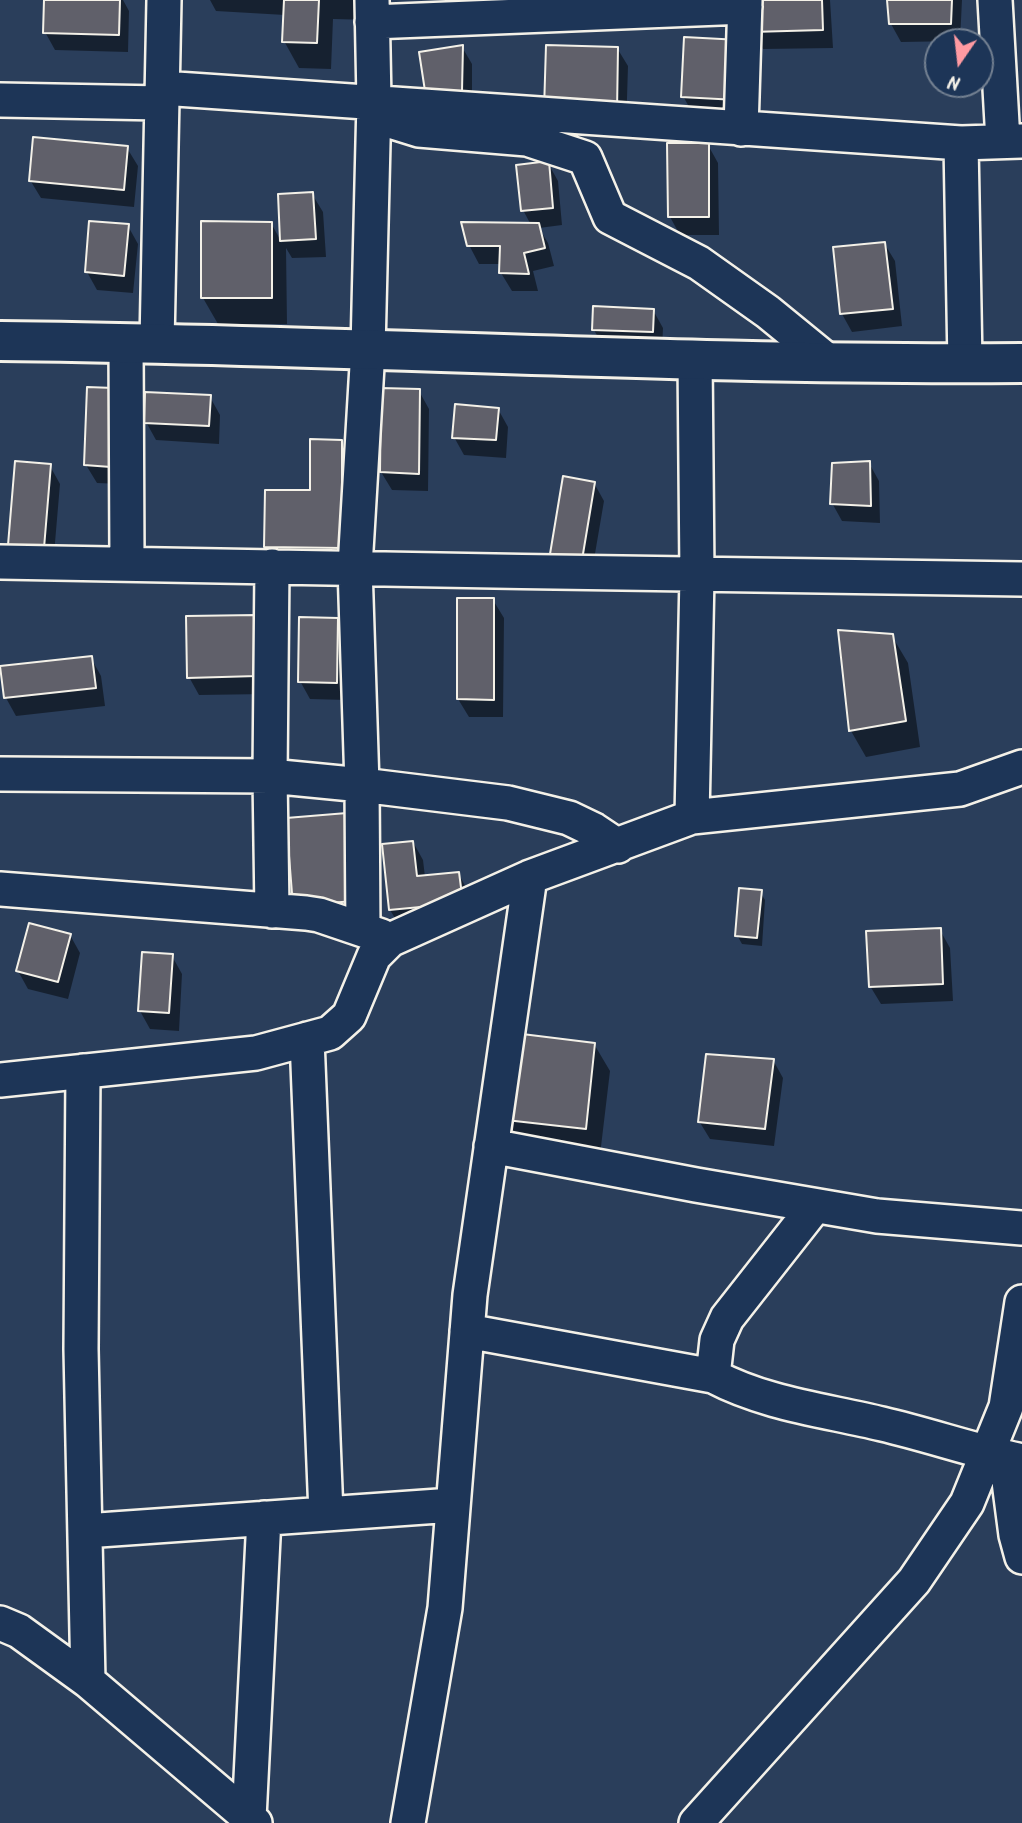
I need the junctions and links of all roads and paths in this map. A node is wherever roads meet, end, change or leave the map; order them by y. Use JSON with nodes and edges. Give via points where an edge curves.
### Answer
{"nodes":[{"id":1,"x":164,"y":0,"type":"edge"},
{"id":2,"x":995,"y":0,"type":"edge"},
{"id":3,"x":745,"y":3,"type":"edge"},
{"id":4,"x":372,"y":11,"type":"edge"},
{"id":5,"x":162,"y":95,"type":"junction"},
{"id":6,"x":0,"y":100,"type":"edge"},
{"id":7,"x":374,"y":109,"type":"junction"},
{"id":8,"x":741,"y":129,"type":"junction"},
{"id":9,"x":1013,"y":141,"type":"edge"},
{"id":10,"x":961,"y":143,"type":"junction"},
{"id":11,"x":0,"y":341,"type":"edge"},
{"id":12,"x":141,"y":342,"type":"junction"},
{"id":13,"x":368,"y":349,"type":"junction"},
{"id":14,"x":695,"y":358,"type":"junction"},
{"id":15,"x":828,"y":361,"type":"junction"},
{"id":16,"x":1022,"y":363,"type":"edge"},
{"id":17,"x":965,"y":364,"type":"junction"},
{"id":18,"x":0,"y":562,"type":"edge"},
{"id":19,"x":127,"y":564,"type":"junction"},
{"id":20,"x":272,"y":566,"type":"junction"},
{"id":21,"x":355,"y":567,"type":"junction"},
{"id":22,"x":698,"y":576,"type":"junction"},
{"id":23,"x":1022,"y":579,"type":"edge"},
{"id":24,"x":1022,"y":766,"type":"edge"},
{"id":25,"x":0,"y":774,"type":"edge"},
{"id":26,"x":270,"y":776,"type":"junction"},
{"id":27,"x":362,"y":785,"type":"junction"},
{"id":28,"x":692,"y":817,"type":"junction"},
{"id":29,"x":618,"y":846,"type":"junction"},
{"id":30,"x":530,"y":877,"type":"junction"},
{"id":31,"x":0,"y":889,"type":"edge"},
{"id":32,"x":272,"y":911,"type":"junction"},
{"id":33,"x":376,"y":935,"type":"junction"},
{"id":34,"x":307,"y":1039,"type":"junction"},
{"id":35,"x":83,"y":1071,"type":"junction"},
{"id":36,"x":0,"y":1080,"type":"edge"},
{"id":37,"x":491,"y":1146,"type":"junction"},
{"id":38,"x":815,"y":1206,"type":"junction"},
{"id":39,"x":1022,"y":1228,"type":"edge"},
{"id":40,"x":1022,"y":1302,"type":"edge"},
{"id":41,"x":467,"y":1331,"type":"junction"},
{"id":42,"x":713,"y":1376,"type":"junction"},
{"id":43,"x":1005,"y":1457,"type":"edge"},
{"id":44,"x":453,"y":1505,"type":"junction"},
{"id":45,"x":326,"y":1514,"type":"junction"},
{"id":46,"x":264,"y":1518,"type":"junction"},
{"id":47,"x":85,"y":1531,"type":"junction"},
{"id":48,"x":1022,"y":1556,"type":"edge"},
{"id":49,"x":0,"y":1623,"type":"edge"},
{"id":50,"x":88,"y":1681,"type":"junction"},
{"id":51,"x":252,"y":1820,"type":"edge"},
{"id":52,"x":408,"y":1823,"type":"edge"},
{"id":53,"x":695,"y":1823,"type":"edge"}],
"edges":[{"from":1,"to":5,"type":"street"},
{"from":2,"to":9,"type":"street"},
{"from":3,"to":4,"type":"street"},
{"from":3,"to":8,"type":"street"},
{"from":4,"to":7,"type":"street"},
{"from":5,"to":6,"type":"street"},
{"from":5,"to":7,"type":"street"},
{"from":5,"to":12,"type":"street"},
{"from":7,"to":8,"type":"street"},
{"from":7,"to":13,"type":"street"},
{"from":7,"to":15,"type":"street","via":[[419,131],[527,139],[585,158],[610,217],[699,263]]},
{"from":8,"to":10,"type":"street"},
{"from":9,"to":10,"type":"street"},
{"from":10,"to":17,"type":"street"},
{"from":11,"to":12,"type":"street"},
{"from":12,"to":13,"type":"street"},
{"from":12,"to":19,"type":"street"},
{"from":13,"to":14,"type":"street"},
{"from":13,"to":21,"type":"street"},
{"from":14,"to":15,"type":"street"},
{"from":14,"to":22,"type":"street"},
{"from":15,"to":17,"type":"street"},
{"from":16,"to":17,"type":"street"},
{"from":18,"to":19,"type":"street"},
{"from":19,"to":20,"type":"street"},
{"from":20,"to":21,"type":"street"},
{"from":20,"to":26,"type":"street"},
{"from":21,"to":22,"type":"street"},
{"from":21,"to":27,"type":"street"},
{"from":22,"to":23,"type":"street"},
{"from":22,"to":28,"type":"street"},
{"from":24,"to":28,"type":"street","via":[[960,789]]},
{"from":25,"to":26,"type":"street"},
{"from":26,"to":27,"type":"street"},
{"from":26,"to":32,"type":"street"},
{"from":27,"to":29,"type":"street","via":[[508,803],[569,818]]},
{"from":27,"to":33,"type":"street"},
{"from":28,"to":29,"type":"street"},
{"from":29,"to":30,"type":"street"},
{"from":30,"to":33,"type":"street"},
{"from":30,"to":37,"type":"street"},
{"from":31,"to":32,"type":"street"},
{"from":32,"to":33,"type":"street","via":[[319,915]]},
{"from":33,"to":34,"type":"street","via":[[374,956],[349,1016],[330,1033]]},
{"from":34,"to":35,"type":"street","via":[[256,1053]]},
{"from":34,"to":45,"type":"street"},
{"from":35,"to":36,"type":"street"},
{"from":35,"to":47,"type":"street"},
{"from":37,"to":38,"type":"street"},
{"from":37,"to":41,"type":"street"},
{"from":38,"to":39,"type":"street"},
{"from":38,"to":42,"type":"street","via":[[727,1318],[717,1340]]},
{"from":40,"to":43,"type":"street","via":[[1006,1407]]},
{"from":41,"to":42,"type":"street"},
{"from":41,"to":44,"type":"street"},
{"from":42,"to":43,"type":"street","via":[[783,1404],[883,1424]]},
{"from":43,"to":48,"type":"street"},
{"from":43,"to":53,"type":"street","via":[[914,1581]]},
{"from":44,"to":45,"type":"street"},
{"from":44,"to":52,"type":"street","via":[[445,1608]]},
{"from":45,"to":46,"type":"street"},
{"from":46,"to":47,"type":"street"},
{"from":46,"to":51,"type":"street"},
{"from":47,"to":50,"type":"street"},
{"from":49,"to":50,"type":"street","via":[[19,1631]]},
{"from":50,"to":51,"type":"street"}]}
